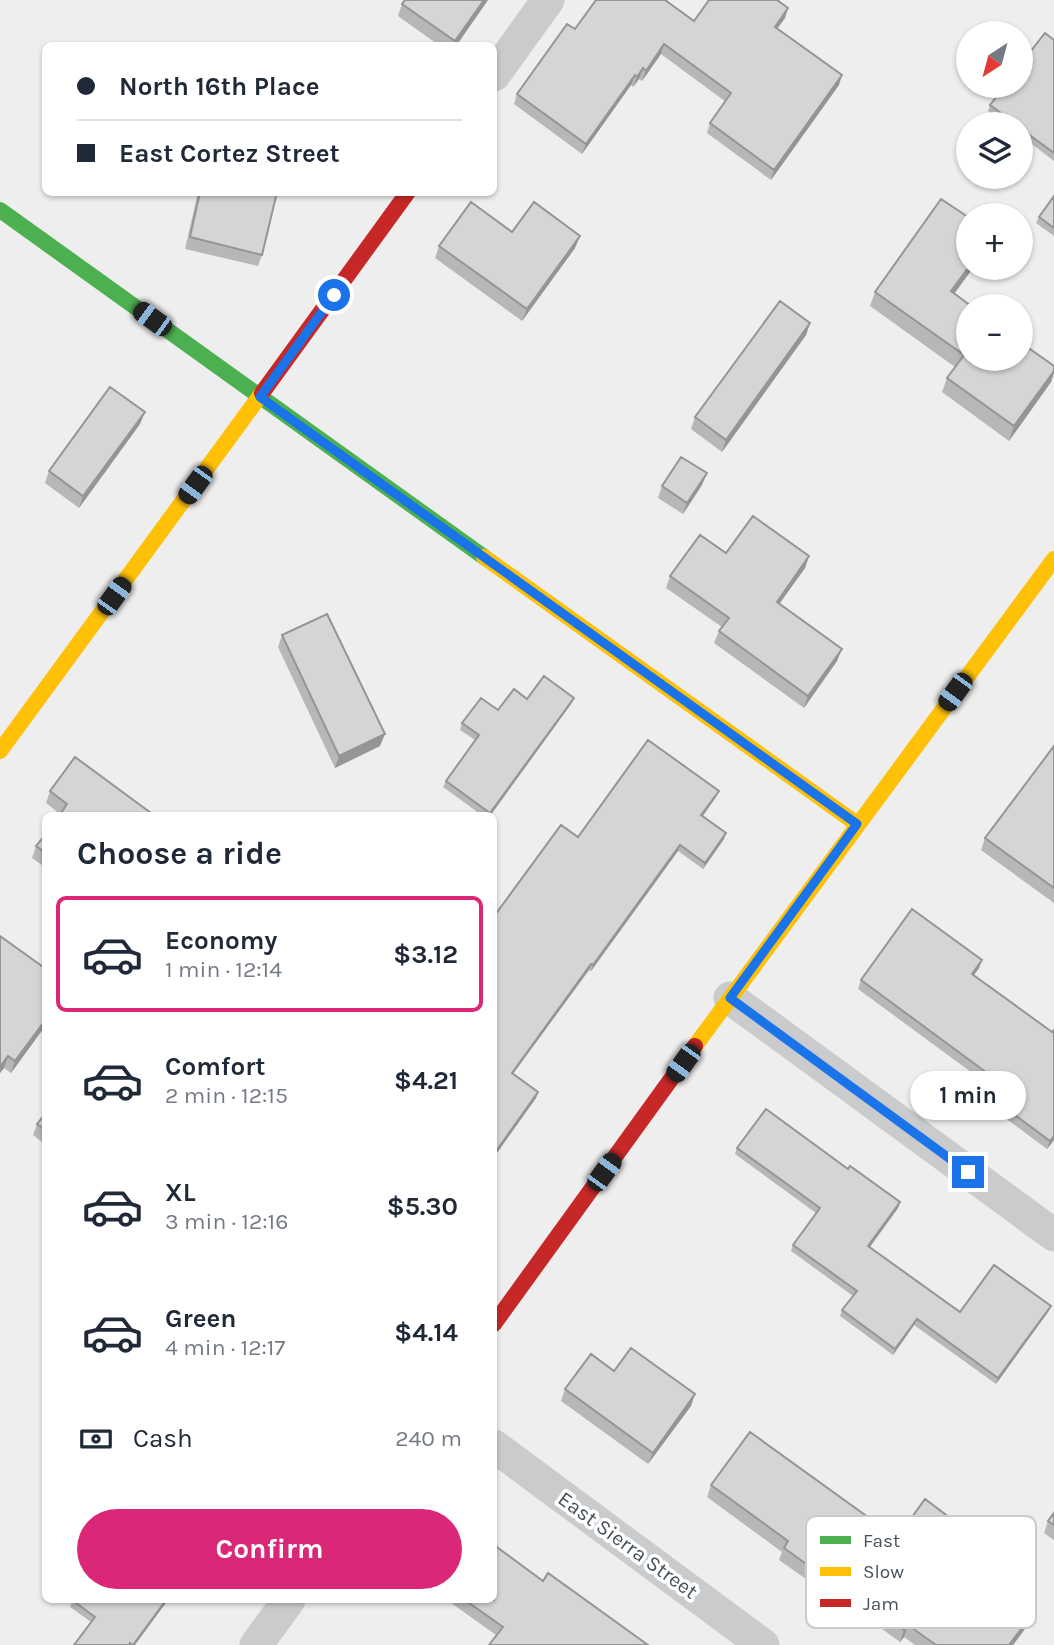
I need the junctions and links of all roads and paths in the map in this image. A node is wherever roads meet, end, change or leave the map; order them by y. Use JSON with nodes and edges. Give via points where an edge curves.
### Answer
{"nodes":[{"id":1,"x":548,"y":0,"type":"edge"},
{"id":2,"x":497,"y":71,"type":"edge"},
{"id":3,"x":405,"y":196,"type":"edge"},
{"id":4,"x":0,"y":210,"type":"edge"},
{"id":5,"x":260,"y":397,"type":"junction"},
{"id":6,"x":1051,"y":569,"type":"edge"},
{"id":7,"x":0,"y":751,"type":"edge"},
{"id":8,"x":857,"y":824,"type":"junction"},
{"id":9,"x":730,"y":998,"type":"junction"},
{"id":10,"x":1054,"y":1235,"type":"edge"},
{"id":11,"x":497,"y":1320,"type":"edge"},
{"id":12,"x":497,"y":1448,"type":"edge"},
{"id":13,"x":287,"y":1603,"type":"edge"},
{"id":14,"x":256,"y":1645,"type":"edge"},
{"id":15,"x":763,"y":1645,"type":"edge"}],
"edges":[{"from":1,"to":2,"type":"street"},
{"from":3,"to":5,"type":"street"},
{"from":4,"to":5,"type":"street"},
{"from":5,"to":7,"type":"street"},
{"from":5,"to":8,"type":"street"},
{"from":6,"to":8,"type":"street"},
{"from":8,"to":9,"type":"street"},
{"from":9,"to":10,"type":"street"},
{"from":9,"to":11,"type":"street"},
{"from":12,"to":15,"type":"street","name":"East Sierra Street"},
{"from":13,"to":14,"type":"street"}]}
